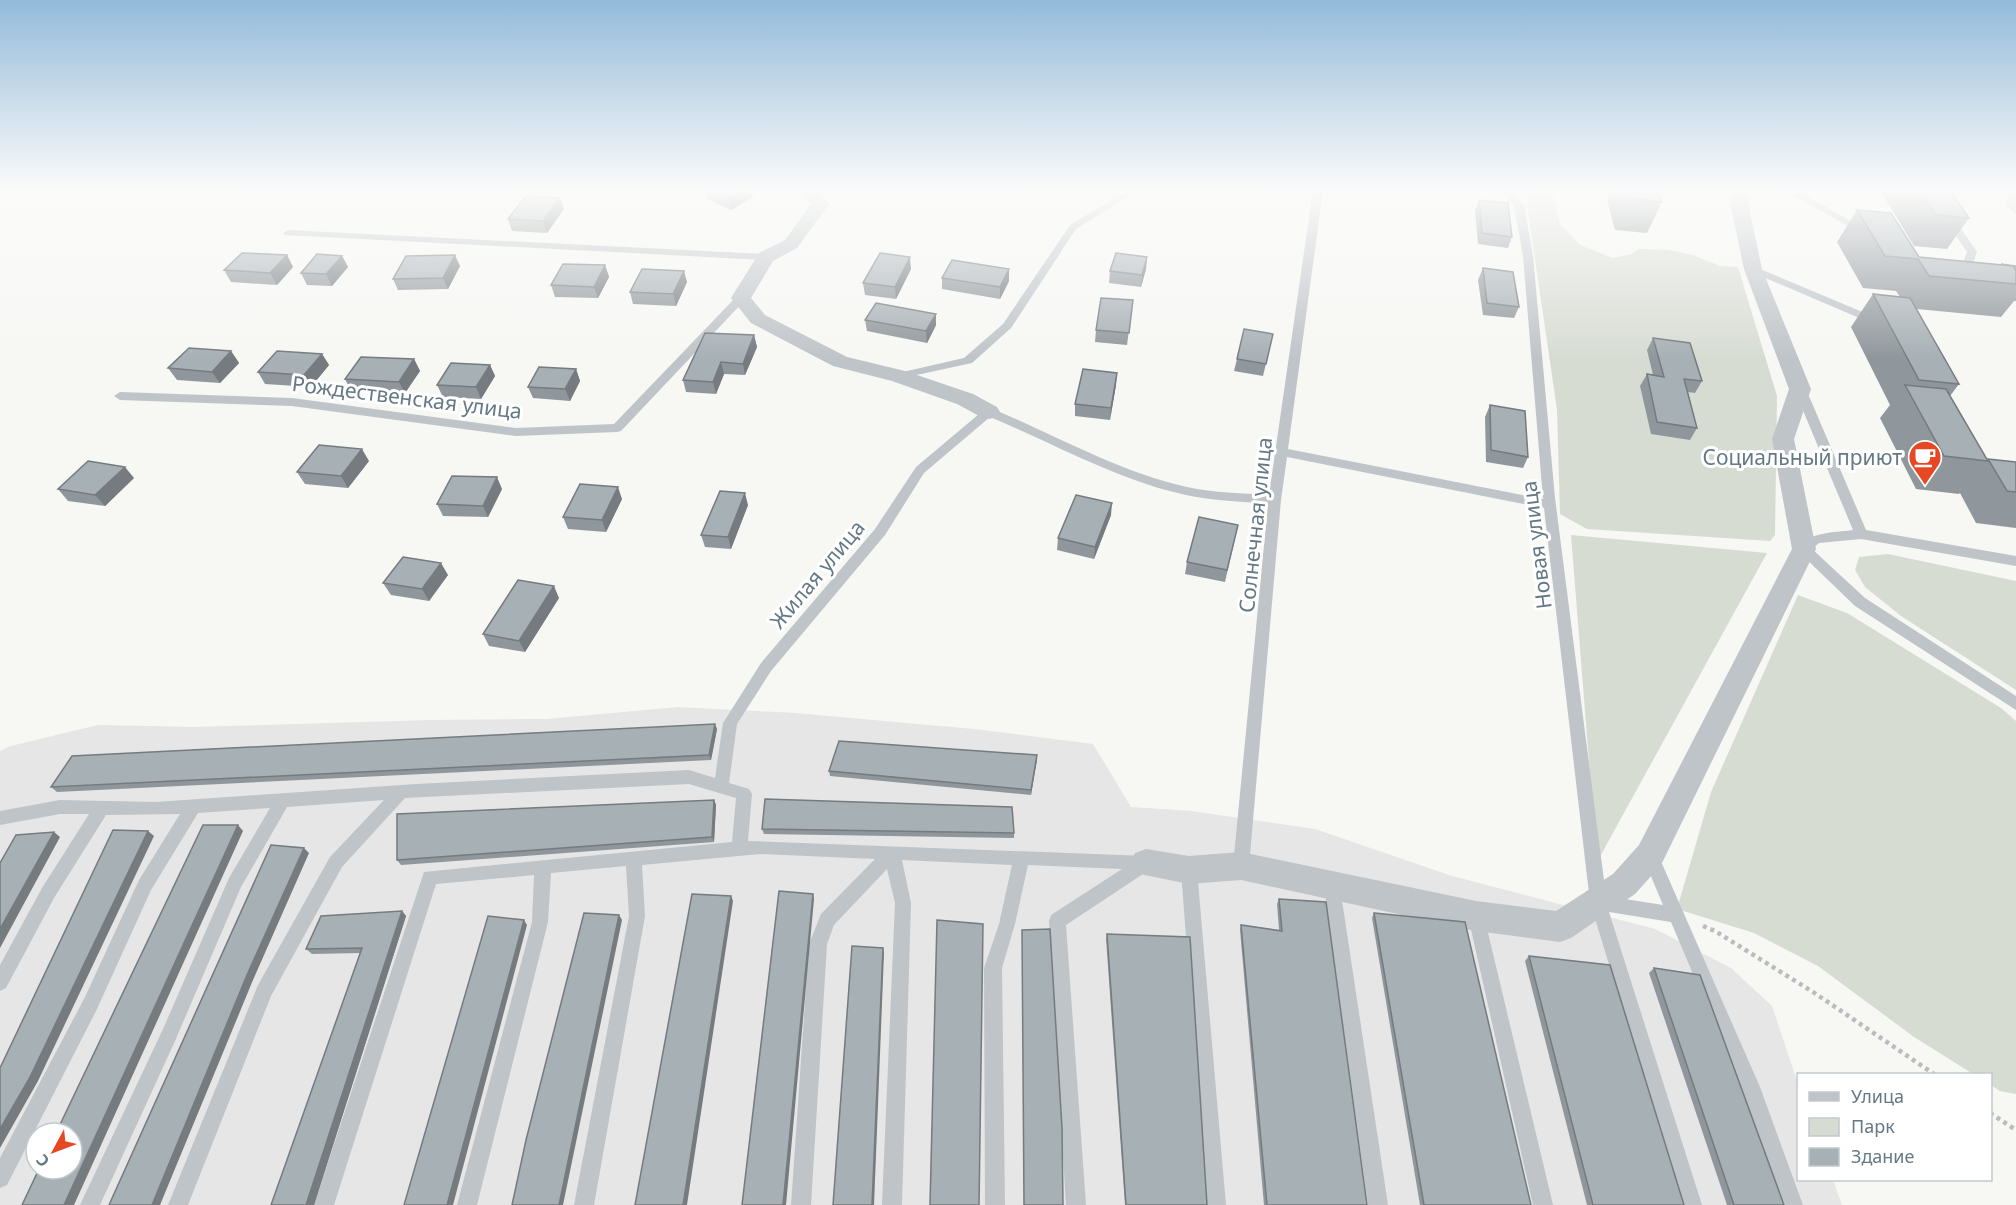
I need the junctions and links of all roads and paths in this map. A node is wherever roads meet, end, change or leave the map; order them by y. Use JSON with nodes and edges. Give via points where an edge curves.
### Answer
{"nodes":[{"id":1,"x":552,"y":246,"type":"edge"},
{"id":2,"x":787,"y":246,"type":"edge"},
{"id":3,"x":1059,"y":246,"type":"edge"},
{"id":4,"x":1310,"y":246,"type":"edge"},
{"id":5,"x":1526,"y":246,"type":"edge"},
{"id":6,"x":1748,"y":246,"type":"edge"},
{"id":7,"x":1968,"y":246,"type":"edge"},
{"id":8,"x":766,"y":257,"type":"junction"},
{"id":9,"x":1753,"y":269,"type":"junction"},
{"id":10,"x":1977,"y":282,"type":"edge"},
{"id":11,"x":741,"y":298,"type":"junction"},
{"id":12,"x":1890,"y":327,"type":"edge"},
{"id":13,"x":898,"y":376,"type":"junction"},
{"id":14,"x":1800,"y":389,"type":"junction"},
{"id":15,"x":120,"y":396,"type":"dead end"},
{"id":16,"x":989,"y":412,"type":"junction"},
{"id":17,"x":1282,"y":452,"type":"junction"},
{"id":18,"x":1275,"y":500,"type":"junction"},
{"id":19,"x":1550,"y":505,"type":"junction"},
{"id":20,"x":1861,"y":534,"type":"junction"},
{"id":21,"x":1804,"y":549,"type":"junction"},
{"id":22,"x":2016,"y":561,"type":"edge"},
{"id":23,"x":2016,"y":705,"type":"edge"},
{"id":24,"x":721,"y":787,"type":"junction"},
{"id":25,"x":401,"y":792,"type":"junction"},
{"id":26,"x":283,"y":799,"type":"junction"},
{"id":27,"x":194,"y":806,"type":"junction"},
{"id":28,"x":102,"y":807,"type":"junction"},
{"id":29,"x":0,"y":818,"type":"edge"},
{"id":30,"x":739,"y":849,"type":"junction"},
{"id":31,"x":892,"y":853,"type":"junction"},
{"id":32,"x":1650,"y":855,"type":"junction"},
{"id":33,"x":634,"y":859,"type":"junction"},
{"id":34,"x":1021,"y":859,"type":"junction"},
{"id":35,"x":1146,"y":863,"type":"junction"},
{"id":36,"x":1241,"y":866,"type":"junction"},
{"id":37,"x":543,"y":867,"type":"junction"},
{"id":38,"x":1189,"y":870,"type":"junction"},
{"id":39,"x":1332,"y":887,"type":"junction"},
{"id":40,"x":1598,"y":902,"type":"junction"},
{"id":41,"x":1674,"y":915,"type":"junction"},
{"id":42,"x":1476,"y":916,"type":"junction"},
{"id":43,"x":0,"y":982,"type":"edge"},
{"id":44,"x":1933,"y":1073,"type":"edge"},
{"id":45,"x":1992,"y":1114,"type":"edge"},
{"id":46,"x":2016,"y":1130,"type":"edge"},
{"id":47,"x":0,"y":1178,"type":"edge"},
{"id":48,"x":90,"y":1205,"type":"edge"},
{"id":49,"x":178,"y":1205,"type":"edge"},
{"id":50,"x":324,"y":1205,"type":"edge"},
{"id":51,"x":467,"y":1205,"type":"edge"},
{"id":52,"x":584,"y":1205,"type":"edge"},
{"id":53,"x":801,"y":1205,"type":"edge"},
{"id":54,"x":892,"y":1205,"type":"edge"},
{"id":55,"x":995,"y":1205,"type":"edge"},
{"id":56,"x":1076,"y":1205,"type":"edge"},
{"id":57,"x":1216,"y":1205,"type":"edge"},
{"id":58,"x":1378,"y":1205,"type":"edge"},
{"id":59,"x":1543,"y":1205,"type":"edge"},
{"id":60,"x":1692,"y":1205,"type":"edge"},
{"id":61,"x":1793,"y":1205,"type":"edge"}],
"edges":[{"from":1,"to":8,"type":"lane"},
{"from":2,"to":8,"type":"street"},
{"from":3,"to":13,"type":"lane","via":[[1007,326],[968,361]]},
{"from":4,"to":17,"type":"lane","name":"Солнечная улица"},
{"from":5,"to":19,"type":"lane","name":"Новая улица"},
{"from":6,"to":9,"type":"street"},
{"from":7,"to":10,"type":"lane","via":[[1972,252],[1966,268]]},
{"from":8,"to":11,"type":"street"},
{"from":9,"to":12,"type":"lane"},
{"from":9,"to":14,"type":"street"},
{"from":11,"to":13,"type":"street","via":[[758,319],[840,363]]},
{"from":11,"to":15,"type":"lane","name":"Рождественская улица","via":[[617,428],[516,432],[292,402]]},
{"from":13,"to":16,"type":"street","via":[[966,399]]},
{"from":14,"to":20,"type":"lane"},
{"from":14,"to":21,"type":"street","via":[[1784,439]]},
{"from":16,"to":18,"type":"lane","via":[[1105,464],[1177,489]]},
{"from":16,"to":24,"type":"lane","name":"Жилая улица","via":[[920,470],[880,532],[766,667],[730,723]]},
{"from":17,"to":18,"type":"lane","name":"Солнечная улица"},
{"from":17,"to":19,"type":"lane"},
{"from":18,"to":36,"type":"lane","name":"Солнечная улица"},
{"from":19,"to":40,"type":"lane","name":"Новая улица"},
{"from":20,"to":21,"type":"lane","via":[[1816,539]]},
{"from":20,"to":22,"type":"lane"},
{"from":21,"to":23,"type":"lane","via":[[1860,602]]},
{"from":21,"to":32,"type":"street"},
{"from":24,"to":25,"type":"lane","via":[[689,777]]},
{"from":24,"to":30,"type":"lane","via":[[744,794]]},
{"from":25,"to":26,"type":"lane"},
{"from":25,"to":49,"type":"lane","via":[[336,862],[264,991]]},
{"from":26,"to":27,"type":"lane"},
{"from":26,"to":48,"type":"lane","via":[[235,883]]},
{"from":27,"to":28,"type":"lane"},
{"from":27,"to":47,"type":"lane","via":[[145,885],[91,1003]]},
{"from":28,"to":29,"type":"lane","via":[[60,807]]},
{"from":28,"to":43,"type":"lane","via":[[48,893]]},
{"from":30,"to":31,"type":"lane"},
{"from":30,"to":33,"type":"lane"},
{"from":31,"to":34,"type":"lane"},
{"from":31,"to":53,"type":"lane","via":[[827,920],[818,944]]},
{"from":31,"to":54,"type":"lane","via":[[903,903]]},
{"from":32,"to":40,"type":"street","via":[[1624,884]]},
{"from":32,"to":41,"type":"lane"},
{"from":33,"to":37,"type":"lane"},
{"from":33,"to":52,"type":"lane","via":[[637,916]]},
{"from":34,"to":35,"type":"lane"},
{"from":34,"to":55,"type":"lane","via":[[1008,924],[993,969]]},
{"from":35,"to":38,"type":"street"},
{"from":35,"to":56,"type":"lane","via":[[1057,921]]},
{"from":36,"to":38,"type":"street"},
{"from":36,"to":39,"type":"street"},
{"from":37,"to":50,"type":"lane","via":[[430,877]]},
{"from":37,"to":51,"type":"lane","via":[[540,922]]},
{"from":38,"to":57,"type":"lane"},
{"from":39,"to":42,"type":"street"},
{"from":39,"to":58,"type":"lane"},
{"from":40,"to":41,"type":"lane"},
{"from":40,"to":42,"type":"street","via":[[1560,927]]},
{"from":40,"to":60,"type":"lane","name":"Новая улица"},
{"from":41,"to":44,"type":"path","via":[[1715,931]]},
{"from":41,"to":61,"type":"lane","via":[[1753,1094]]},
{"from":42,"to":59,"type":"lane"},
{"from":45,"to":46,"type":"path"}]}
